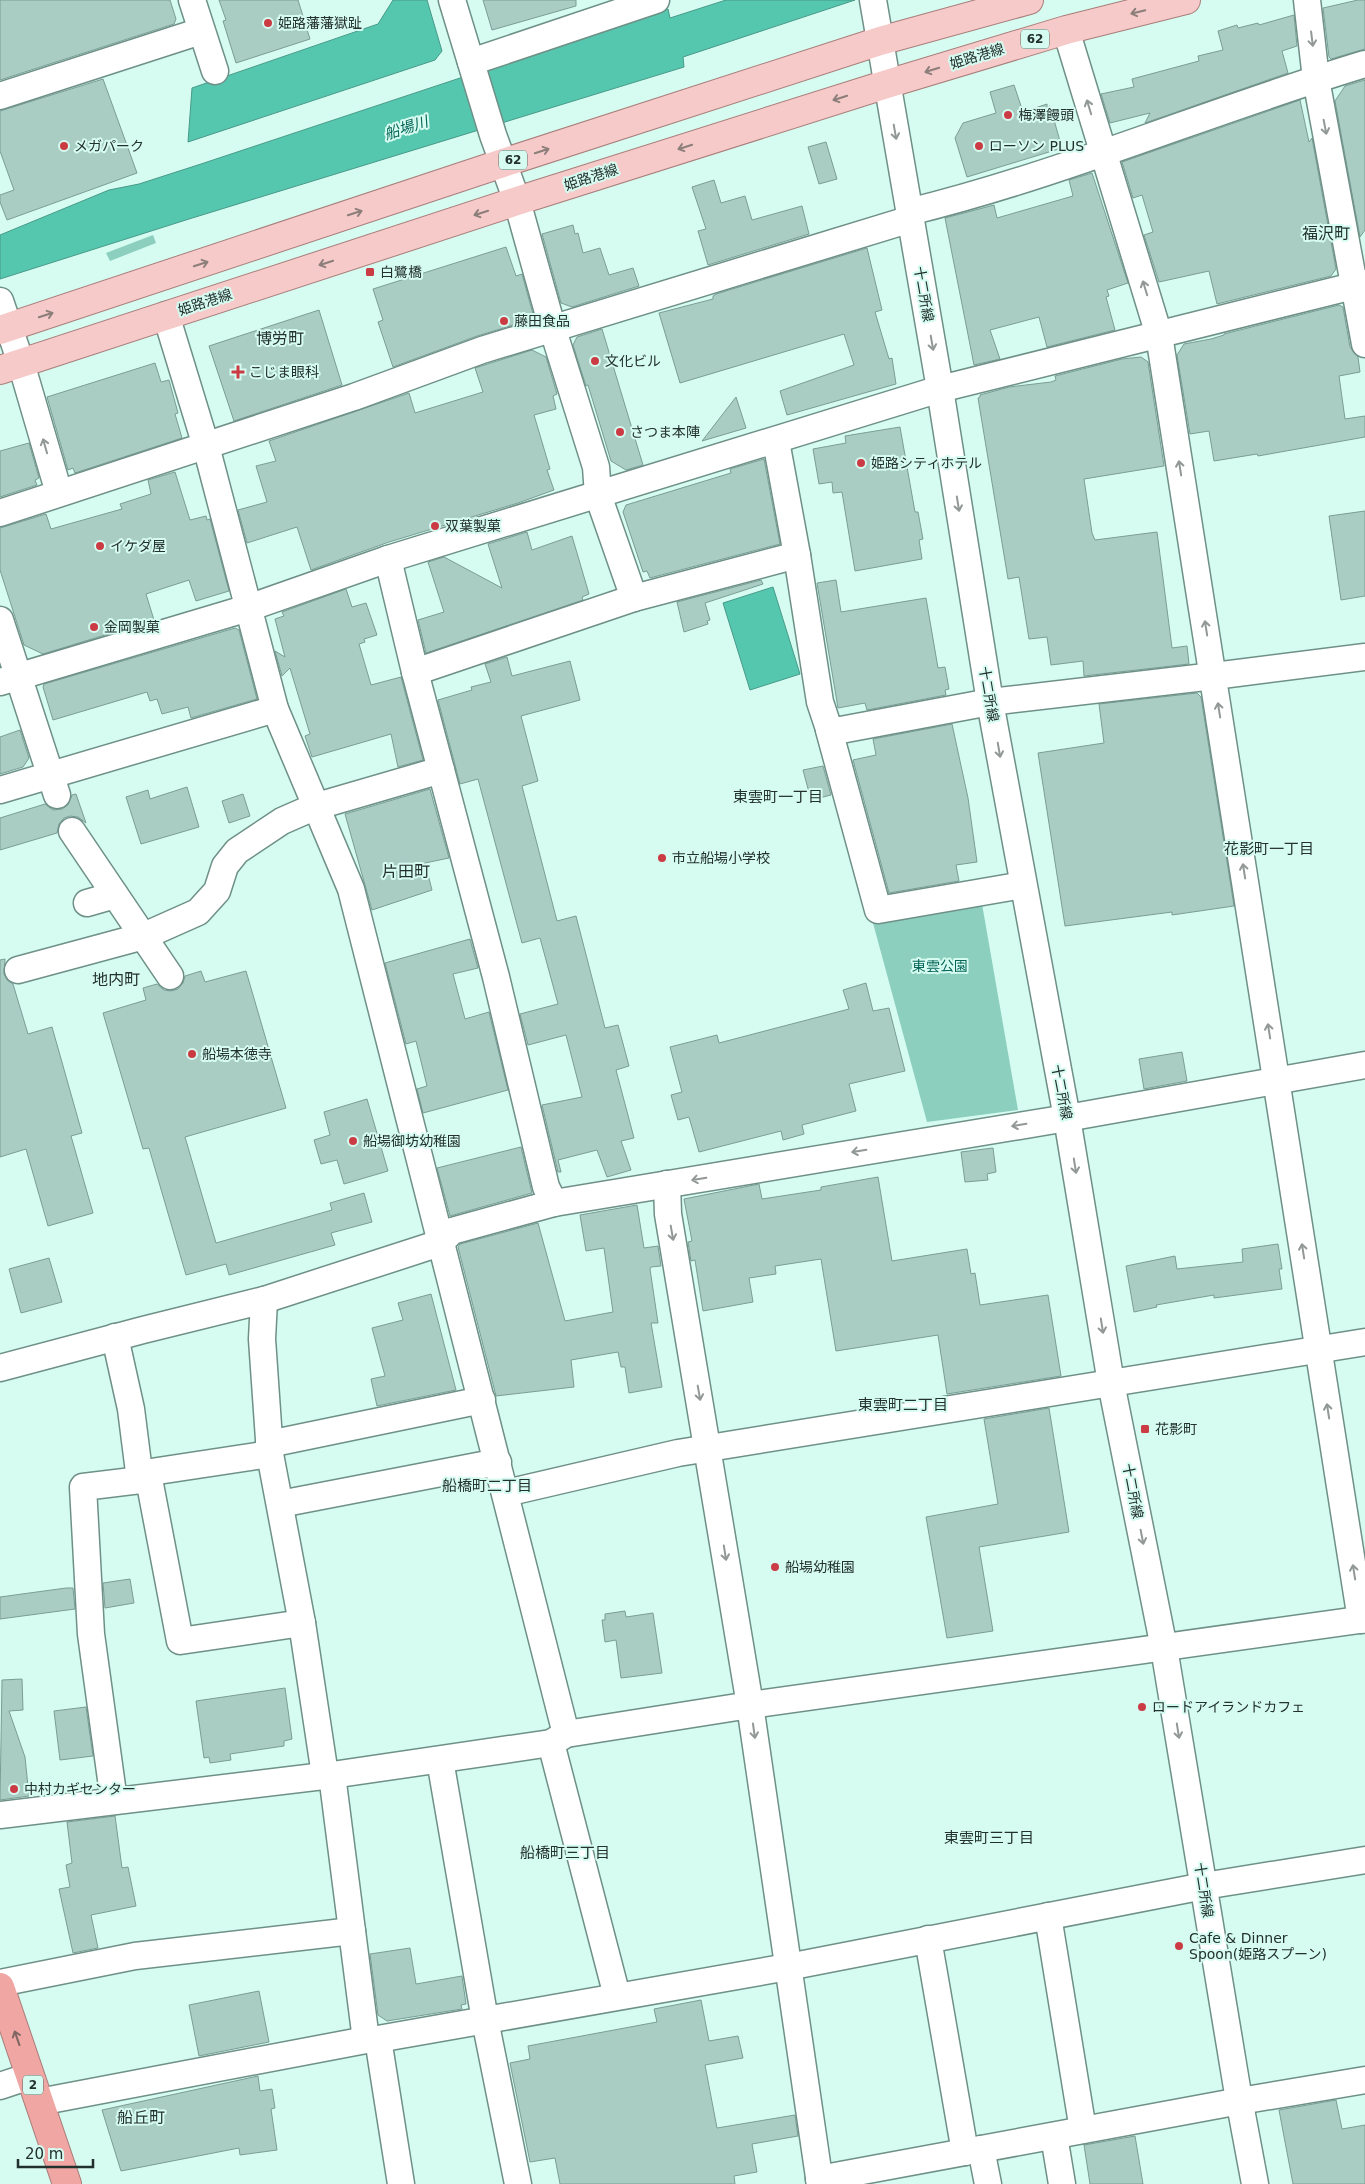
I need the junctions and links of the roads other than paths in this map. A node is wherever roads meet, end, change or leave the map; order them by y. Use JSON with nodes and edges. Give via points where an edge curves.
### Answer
{"nodes":[{"id":1,"x":192,"y":0,"type":"edge"},
{"id":2,"x":452,"y":0,"type":"edge"},
{"id":3,"x":656,"y":0,"type":"edge"},
{"id":4,"x":1029,"y":0,"type":"edge"},
{"id":5,"x":1186,"y":0,"type":"edge"},
{"id":6,"x":1307,"y":0,"type":"edge"},
{"id":7,"x":874,"y":4,"type":"edge"},
{"id":8,"x":1066,"y":30,"type":"junction"},
{"id":9,"x":201,"y":31,"type":"junction"},
{"id":10,"x":880,"y":42,"type":"junction"},
{"id":11,"x":471,"y":62,"type":"junction"},
{"id":12,"x":1365,"y":64,"type":"edge"},
{"id":13,"x":215,"y":72,"type":"dead end"},
{"id":14,"x":1316,"y":79,"type":"junction"},
{"id":15,"x":887,"y":84,"type":"junction"},
{"id":16,"x":0,"y":96,"type":"edge"},
{"id":17,"x":1103,"y":154,"type":"junction"},
{"id":18,"x":503,"y":163,"type":"junction"},
{"id":19,"x":517,"y":201,"type":"junction"},
{"id":20,"x":910,"y":215,"type":"junction"},
{"id":21,"x":1360,"y":284,"type":"edge"},
{"id":22,"x":0,"y":300,"type":"edge"},
{"id":23,"x":166,"y":315,"type":"junction"},
{"id":24,"x":4,"y":329,"type":"edge"},
{"id":25,"x":553,"y":330,"type":"junction"},
{"id":26,"x":1159,"y":335,"type":"junction"},
{"id":27,"x":1365,"y":344,"type":"edge"},
{"id":28,"x":11,"y":366,"type":"edge"},
{"id":29,"x":940,"y":389,"type":"junction"},
{"id":30,"x":776,"y":441,"type":"junction"},
{"id":31,"x":206,"y":446,"type":"junction"},
{"id":32,"x":58,"y":493,"type":"junction"},
{"id":33,"x":598,"y":494,"type":"junction"},
{"id":34,"x":0,"y":513,"type":"edge"},
{"id":35,"x":797,"y":555,"type":"junction"},
{"id":36,"x":388,"y":559,"type":"junction"},
{"id":37,"x":634,"y":598,"type":"junction"},
{"id":38,"x":248,"y":608,"type":"junction"},
{"id":39,"x":0,"y":620,"type":"edge"},
{"id":40,"x":1365,"y":657,"type":"edge"},
{"id":41,"x":415,"y":672,"type":"junction"},
{"id":42,"x":1214,"y":676,"type":"junction"},
{"id":43,"x":10,"y":679,"type":"edge"},
{"id":44,"x":990,"y":702,"type":"junction"},
{"id":45,"x":275,"y":709,"type":"junction"},
{"id":46,"x":830,"y":730,"type":"junction"},
{"id":47,"x":441,"y":770,"type":"junction"},
{"id":48,"x":54,"y":785,"type":"junction"},
{"id":49,"x":0,"y":790,"type":"edge"},
{"id":50,"x":314,"y":806,"type":"junction"},
{"id":51,"x":72,"y":831,"type":"dead end"},
{"id":52,"x":1023,"y":884,"type":"junction"},
{"id":53,"x":115,"y":895,"type":"junction"},
{"id":54,"x":87,"y":903,"type":"dead end"},
{"id":55,"x":144,"y":936,"type":"junction"},
{"id":56,"x":18,"y":970,"type":"dead end"},
{"id":57,"x":170,"y":976,"type":"dead end"},
{"id":58,"x":1365,"y":1065,"type":"edge"},
{"id":59,"x":1276,"y":1080,"type":"junction"},
{"id":60,"x":1067,"y":1118,"type":"junction"},
{"id":61,"x":667,"y":1184,"type":"junction"},
{"id":62,"x":554,"y":1203,"type":"junction"},
{"id":63,"x":440,"y":1243,"type":"junction"},
{"id":64,"x":264,"y":1300,"type":"junction"},
{"id":65,"x":115,"y":1337,"type":"junction"},
{"id":66,"x":1365,"y":1342,"type":"edge"},
{"id":67,"x":1318,"y":1349,"type":"junction"},
{"id":68,"x":0,"y":1368,"type":"edge"},
{"id":69,"x":1111,"y":1383,"type":"junction"},
{"id":70,"x":482,"y":1400,"type":"junction"},
{"id":71,"x":708,"y":1448,"type":"junction"},
{"id":72,"x":270,"y":1449,"type":"junction"},
{"id":73,"x":498,"y":1462,"type":"junction"},
{"id":74,"x":145,"y":1479,"type":"junction"},
{"id":75,"x":506,"y":1493,"type":"junction"},
{"id":76,"x":280,"y":1504,"type":"junction"},
{"id":77,"x":1363,"y":1620,"type":"edge"},
{"id":78,"x":302,"y":1623,"type":"junction"},
{"id":79,"x":1164,"y":1648,"type":"junction"},
{"id":80,"x":750,"y":1705,"type":"junction"},
{"id":81,"x":559,"y":1738,"type":"junction"},
{"id":82,"x":440,"y":1760,"type":"junction"},
{"id":83,"x":328,"y":1775,"type":"junction"},
{"id":84,"x":114,"y":1802,"type":"junction"},
{"id":85,"x":0,"y":1815,"type":"edge"},
{"id":86,"x":1365,"y":1860,"type":"edge"},
{"id":87,"x":1204,"y":1886,"type":"junction"},
{"id":88,"x":1048,"y":1916,"type":"junction"},
{"id":89,"x":352,"y":1931,"type":"junction"},
{"id":90,"x":928,"y":1940,"type":"junction"},
{"id":91,"x":788,"y":1967,"type":"junction"},
{"id":92,"x":0,"y":1985,"type":"edge"},
{"id":93,"x":617,"y":1996,"type":"junction"},
{"id":94,"x":486,"y":2020,"type":"junction"},
{"id":95,"x":372,"y":2040,"type":"junction"},
{"id":96,"x":30,"y":2076,"type":"junction"},
{"id":97,"x":1365,"y":2080,"type":"edge"},
{"id":98,"x":0,"y":2086,"type":"edge"},
{"id":99,"x":1240,"y":2101,"type":"junction"},
{"id":100,"x":40,"y":2102,"type":"junction"},
{"id":101,"x":1083,"y":2130,"type":"junction"},
{"id":102,"x":1054,"y":2136,"type":"junction"},
{"id":103,"x":973,"y":2151,"type":"junction"},
{"id":104,"x":820,"y":2182,"type":"edge"},
{"id":105,"x":67,"y":2184,"type":"edge"},
{"id":106,"x":401,"y":2184,"type":"edge"},
{"id":107,"x":518,"y":2184,"type":"edge"},
{"id":108,"x":988,"y":2184,"type":"edge"},
{"id":109,"x":1062,"y":2184,"type":"edge"},
{"id":110,"x":1255,"y":2184,"type":"edge"}],
"edges":[{"from":1,"to":9,"type":"street"},
{"from":2,"to":11,"type":"street"},
{"from":3,"to":11,"type":"street"},
{"from":4,"to":10,"type":"main road","number":"62"},
{"from":5,"to":8,"type":"main road","name":"姫路港線","number":"62","one_way":true},
{"from":6,"to":14,"type":"street","one_way":true},
{"from":7,"to":10,"type":"street","name":"十二所線"},
{"from":8,"to":15,"type":"main road","name":"姫路港線","number":"62","one_way":true},
{"from":17,"to":8,"type":"street","one_way":true},
{"from":9,"to":13,"type":"street"},
{"from":9,"to":16,"type":"street"},
{"from":10,"to":15,"type":"street","name":"十二所線"},
{"from":18,"to":10,"type":"main road","number":"62","one_way":true},
{"from":11,"to":18,"type":"street"},
{"from":12,"to":14,"type":"street"},
{"from":14,"to":17,"type":"street"},
{"from":14,"to":21,"type":"street","one_way":true},
{"from":15,"to":19,"type":"main road","name":"姫路港線","number":"62","one_way":true},
{"from":15,"to":20,"type":"street","name":"十二所線","one_way":true},
{"from":17,"to":20,"type":"street"},
{"from":26,"to":17,"type":"street","one_way":true},
{"from":18,"to":19,"type":"street"},
{"from":24,"to":18,"type":"main road","number":"62","one_way":true},
{"from":19,"to":23,"type":"main road","name":"姫路港線","number":"62","one_way":true},
{"from":19,"to":25,"type":"street"},
{"from":20,"to":25,"type":"street"},
{"from":20,"to":29,"type":"street","name":"十二所線","one_way":true},
{"from":21,"to":26,"type":"street"},
{"from":21,"to":27,"type":"street"},
{"from":22,"to":24,"type":"street"},
{"from":23,"to":28,"type":"main road","name":"姫路港線","number":"62"},
{"from":23,"to":31,"type":"street"},
{"from":24,"to":28,"type":"street"},
{"from":25,"to":31,"type":"street","via":[[482,350],[354,398]]},
{"from":25,"to":33,"type":"street","via":[[596,467]]},
{"from":26,"to":29,"type":"street"},
{"from":42,"to":26,"type":"street","one_way":true},
{"from":32,"to":28,"type":"street","one_way":true},
{"from":29,"to":30,"type":"street"},
{"from":29,"to":44,"type":"street","name":"十二所線","one_way":true},
{"from":30,"to":33,"type":"street"},
{"from":30,"to":35,"type":"street"},
{"from":31,"to":32,"type":"street"},
{"from":31,"to":38,"type":"street"},
{"from":32,"to":34,"type":"street"},
{"from":33,"to":36,"type":"street"},
{"from":33,"to":37,"type":"street"},
{"from":35,"to":37,"type":"street"},
{"from":35,"to":46,"type":"street","via":[[820,702]]},
{"from":36,"to":38,"type":"street"},
{"from":36,"to":41,"type":"street"},
{"from":37,"to":41,"type":"street"},
{"from":38,"to":43,"type":"street"},
{"from":38,"to":45,"type":"street"},
{"from":39,"to":43,"type":"street"},
{"from":40,"to":42,"type":"street"},
{"from":41,"to":47,"type":"street"},
{"from":42,"to":44,"type":"street"},
{"from":59,"to":42,"type":"street","one_way":true},
{"from":43,"to":48,"type":"street"},
{"from":44,"to":46,"type":"street"},
{"from":44,"to":52,"type":"street","name":"十二所線","one_way":true},
{"from":45,"to":48,"type":"street"},
{"from":45,"to":50,"type":"street"},
{"from":46,"to":52,"type":"street","via":[[878,910]]},
{"from":47,"to":50,"type":"street"},
{"from":47,"to":62,"type":"street","via":[[496,977],[546,1187]]},
{"from":48,"to":49,"type":"street"},
{"from":50,"to":55,"type":"street","via":[[282,821],[237,851],[226,866],[217,891],[198,912]]},
{"from":50,"to":63,"type":"street","via":[[350,889]]},
{"from":51,"to":53,"type":"street"},
{"from":52,"to":60,"type":"street","name":"十二所線"},
{"from":53,"to":54,"type":"street"},
{"from":53,"to":55,"type":"street"},
{"from":55,"to":56,"type":"street"},
{"from":55,"to":57,"type":"street"},
{"from":58,"to":59,"type":"street"},
{"from":59,"to":60,"type":"street"},
{"from":67,"to":59,"type":"street","one_way":true},
{"from":60,"to":61,"type":"street","one_way":true},
{"from":60,"to":69,"type":"street","name":"十二所線","one_way":true},
{"from":61,"to":62,"type":"street"},
{"from":61,"to":71,"type":"street","one_way":true,"via":[[668,1214]]},
{"from":62,"to":63,"type":"street","via":[[452,1231]]},
{"from":63,"to":64,"type":"street"},
{"from":63,"to":70,"type":"street"},
{"from":64,"to":65,"type":"street"},
{"from":64,"to":72,"type":"street","via":[[262,1339]]},
{"from":65,"to":68,"type":"street"},
{"from":65,"to":74,"type":"street"},
{"from":66,"to":67,"type":"street"},
{"from":67,"to":69,"type":"street"},
{"from":77,"to":67,"type":"street","one_way":true},
{"from":69,"to":71,"type":"street"},
{"from":69,"to":79,"type":"street","name":"十二所線","one_way":true},
{"from":70,"to":72,"type":"street"},
{"from":70,"to":73,"type":"street"},
{"from":71,"to":75,"type":"street"},
{"from":71,"to":80,"type":"street","one_way":true},
{"from":72,"to":74,"type":"street","via":[[151,1472]]},
{"from":72,"to":76,"type":"street"},
{"from":73,"to":75,"type":"street"},
{"from":73,"to":76,"type":"street"},
{"from":74,"to":78,"type":"street","via":[[180,1641]]},
{"from":74,"to":84,"type":"street","via":[[82,1487],[91,1634]]},
{"from":75,"to":81,"type":"street"},
{"from":76,"to":78,"type":"street"},
{"from":77,"to":79,"type":"street"},
{"from":78,"to":83,"type":"street"},
{"from":79,"to":80,"type":"street"},
{"from":79,"to":87,"type":"street","name":"十二所線","one_way":true},
{"from":80,"to":81,"type":"street"},
{"from":80,"to":91,"type":"street","one_way":true},
{"from":81,"to":82,"type":"street"},
{"from":81,"to":93,"type":"street"},
{"from":82,"to":83,"type":"street"},
{"from":82,"to":94,"type":"street"},
{"from":83,"to":84,"type":"street"},
{"from":83,"to":89,"type":"street"},
{"from":84,"to":85,"type":"street"},
{"from":86,"to":87,"type":"street"},
{"from":87,"to":88,"type":"street"},
{"from":87,"to":99,"type":"street","name":"十二所線"},
{"from":88,"to":90,"type":"street"},
{"from":88,"to":101,"type":"street"},
{"from":89,"to":92,"type":"street","via":[[134,1956]]},
{"from":89,"to":95,"type":"street"},
{"from":90,"to":91,"type":"street"},
{"from":90,"to":103,"type":"street"},
{"from":91,"to":93,"type":"street"},
{"from":91,"to":104,"type":"street"},
{"from":96,"to":92,"type":"highway","number":"2","one_way":true},
{"from":93,"to":94,"type":"street"},
{"from":94,"to":95,"type":"street"},
{"from":94,"to":107,"type":"street"},
{"from":95,"to":100,"type":"street"},
{"from":95,"to":106,"type":"street"},
{"from":96,"to":98,"type":"street"},
{"from":96,"to":100,"type":"highway","number":"2"},
{"from":97,"to":99,"type":"street"},
{"from":99,"to":101,"type":"street"},
{"from":99,"to":110,"type":"street","name":"十二所線"},
{"from":100,"to":105,"type":"highway","number":"2"},
{"from":101,"to":102,"type":"street"},
{"from":102,"to":103,"type":"street"},
{"from":102,"to":109,"type":"street"},
{"from":103,"to":104,"type":"street"},
{"from":103,"to":108,"type":"street"}]}
